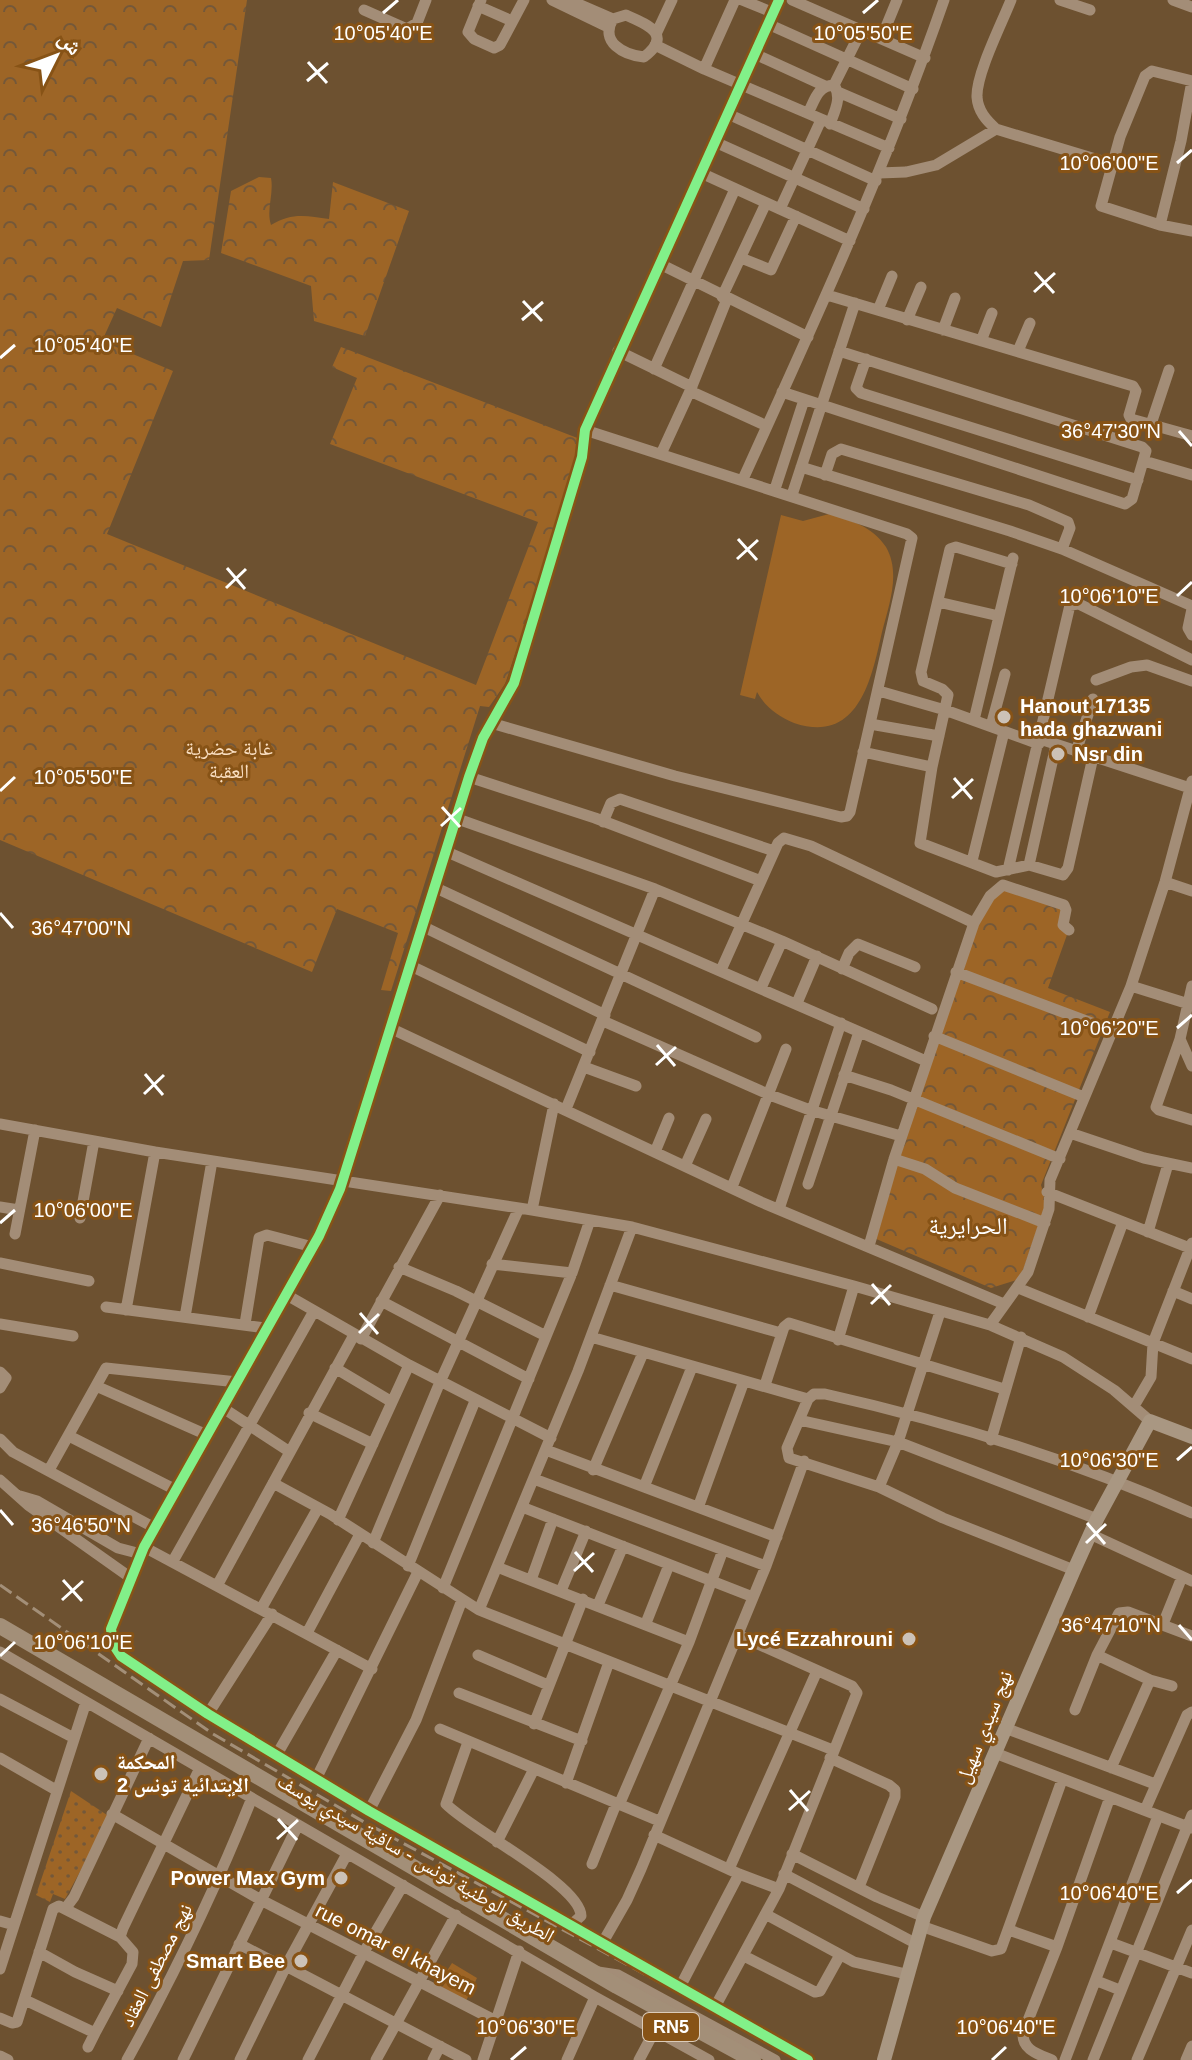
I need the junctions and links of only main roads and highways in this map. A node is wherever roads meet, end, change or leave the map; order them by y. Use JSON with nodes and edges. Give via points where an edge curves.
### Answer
{"nodes":[{"id":1,"x":1192,"y":1437,"type":"edge"},
{"id":2,"x":0,"y":1626,"type":"edge"},
{"id":3,"x":0,"y":1639,"type":"edge"},
{"id":4,"x":615,"y":1990,"type":"junction"},
{"id":5,"x":730,"y":2060,"type":"edge"},
{"id":6,"x":753,"y":2060,"type":"edge"},
{"id":7,"x":884,"y":2060,"type":"edge"}],
"edges":[{"from":1,"to":7,"type":"main road","name":"نهج سيدي سهيل","via":[[1150,1421],[1097,1519],[922,1922]]},
{"from":2,"to":4,"type":"highway","name":"الطريق الوطنية تونس - ساقية سيدي يوسف","number":"RN5","via":[[595,1972]]},
{"from":3,"to":4,"type":"highway","name":"الطريق الوطنية تونس - ساقية سيدي يوسف","number":"RN5"},
{"from":4,"to":5,"type":"highway","name":"الطريق الوطنية تونس - ساقية سيدي يوسف","number":"RN5"},
{"from":4,"to":6,"type":"highway","name":"الطريق الوطنية تونس - ساقية سيدي يوسف","number":"RN5"}]}
